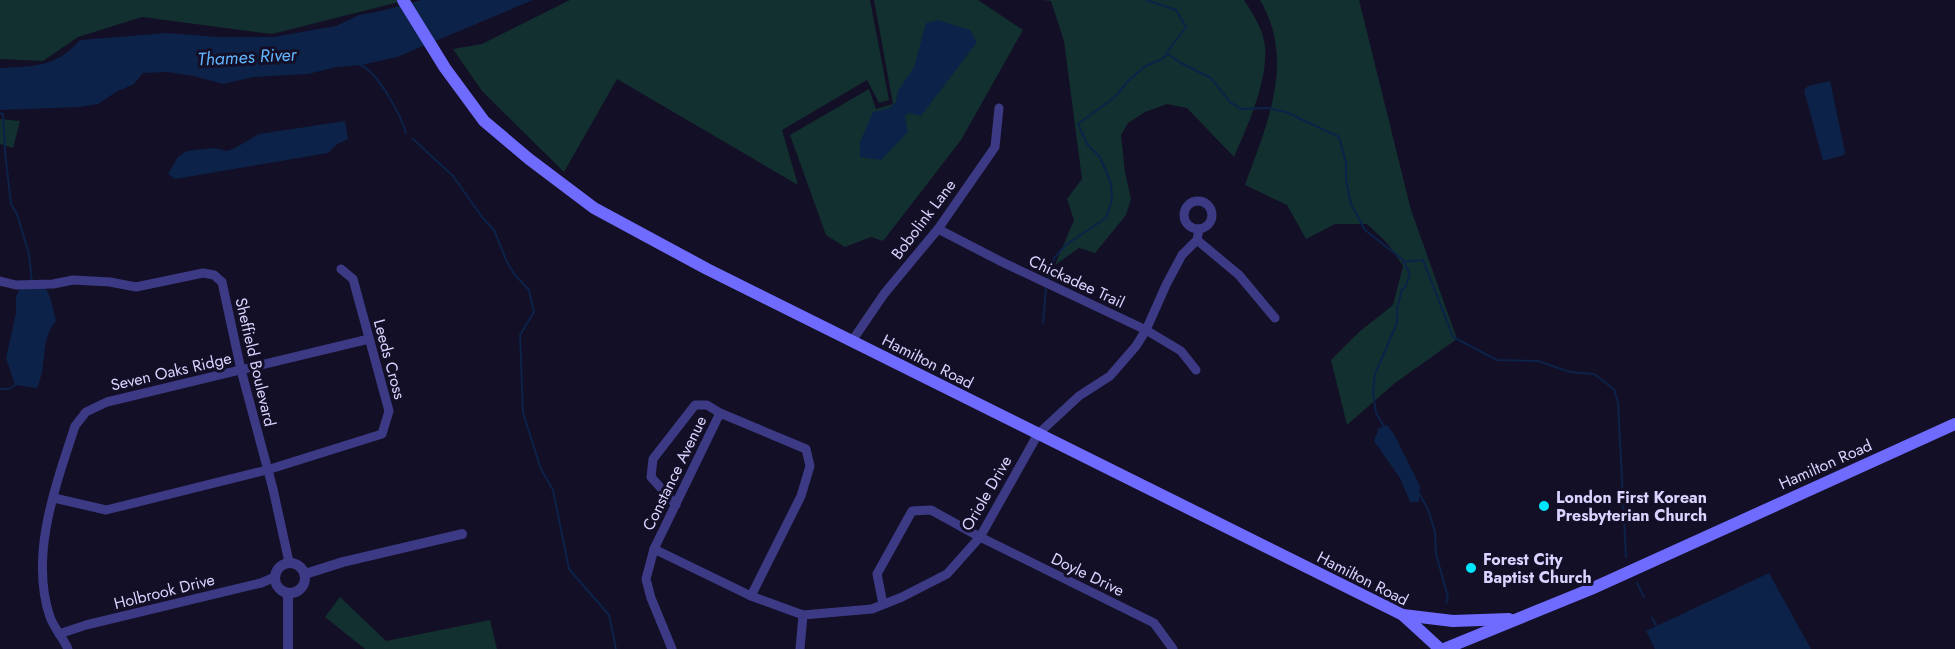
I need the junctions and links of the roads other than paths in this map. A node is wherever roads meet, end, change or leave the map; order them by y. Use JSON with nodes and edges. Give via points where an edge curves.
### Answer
{"nodes":[{"id":1,"x":404,"y":0,"type":"edge"},
{"id":2,"x":999,"y":108,"type":"dead end"},
{"id":3,"x":938,"y":229,"type":"junction"},
{"id":4,"x":1199,"y":229,"type":"dead end"},
{"id":5,"x":1197,"y":240,"type":"junction"},
{"id":6,"x":341,"y":269,"type":"dead end"},
{"id":7,"x":0,"y":281,"type":"edge"},
{"id":8,"x":1275,"y":318,"type":"dead end"},
{"id":9,"x":1146,"y":330,"type":"junction"},
{"id":10,"x":369,"y":339,"type":"junction"},
{"id":11,"x":852,"y":341,"type":"junction"},
{"id":12,"x":241,"y":370,"type":"junction"},
{"id":13,"x":1196,"y":370,"type":"dead end"},
{"id":14,"x":720,"y":413,"type":"junction"},
{"id":15,"x":1955,"y":424,"type":"edge"},
{"id":16,"x":1038,"y":434,"type":"junction"},
{"id":17,"x":267,"y":470,"type":"junction"},
{"id":18,"x":54,"y":498,"type":"junction"},
{"id":19,"x":676,"y":505,"type":"junction"},
{"id":20,"x":462,"y":534,"type":"dead end"},
{"id":21,"x":980,"y":537,"type":"junction"},
{"id":22,"x":654,"y":549,"type":"junction"},
{"id":23,"x":289,"y":562,"type":"junction"},
{"id":24,"x":305,"y":573,"type":"junction"},
{"id":25,"x":275,"y":577,"type":"junction"},
{"id":26,"x":288,"y":593,"type":"junction"},
{"id":27,"x":751,"y":596,"type":"junction"},
{"id":28,"x":883,"y":604,"type":"junction"},
{"id":29,"x":803,"y":615,"type":"junction"},
{"id":30,"x":1403,"y":615,"type":"junction"},
{"id":31,"x":1518,"y":618,"type":"junction"},
{"id":32,"x":59,"y":634,"type":"junction"},
{"id":33,"x":68,"y":649,"type":"edge"},
{"id":34,"x":288,"y":649,"type":"edge"},
{"id":35,"x":672,"y":649,"type":"edge"},
{"id":36,"x":800,"y":649,"type":"edge"},
{"id":37,"x":1173,"y":649,"type":"edge"},
{"id":38,"x":1442,"y":649,"type":"edge"}],
"edges":[{"from":1,"to":11,"type":"main road","name":"Hamilton Road","via":[[436,55],[484,121],[529,159],[594,208]]},
{"from":2,"to":3,"type":"street","name":"Bobolink Lane","via":[[995,147]]},
{"from":3,"to":9,"type":"street","name":"Chickadee Trail"},
{"from":3,"to":11,"type":"street","name":"Bobolink Lane","via":[[884,294]]},
{"from":4,"to":5,"type":"street","name":"Oriole Drive"},
{"from":5,"to":8,"type":"street","via":[[1239,275]]},
{"from":5,"to":9,"type":"street","name":"Oriole Drive","via":[[1182,255]]},
{"from":6,"to":10,"type":"street","name":"Leeds Cross","via":[[353,279]]},
{"from":7,"to":12,"type":"street","name":"Sheffield Boulevard","via":[[16,285],[73,280],[136,287],[203,273],[214,275],[222,282]]},
{"from":9,"to":13,"type":"street","name":"Chickadee Trail","via":[[1181,351]]},
{"from":9,"to":16,"type":"street","name":"Oriole Drive","via":[[1110,376],[1079,396]]},
{"from":10,"to":12,"type":"street","name":"Seven Oaks Ridge"},
{"from":10,"to":17,"type":"street","name":"Leeds Cross","via":[[389,411],[382,434]]},
{"from":11,"to":16,"type":"main road","name":"Hamilton Road"},
{"from":12,"to":17,"type":"street","name":"Sheffield Boulevard"},
{"from":12,"to":18,"type":"street","name":"Seven Oaks Ridge","via":[[107,402],[87,412],[75,426]]},
{"from":14,"to":19,"type":"street","name":"Constance Avenue"},
{"from":14,"to":19,"type":"street","via":[[707,405],[695,405],[653,459],[651,477]]},
{"from":14,"to":27,"type":"street","name":"Constance Avenue","via":[[806,449],[810,466],[801,496]]},
{"from":15,"to":31,"type":"main road","name":"Hamilton Road","via":[[1591,589]]},
{"from":16,"to":21,"type":"street","name":"Oriole Drive"},
{"from":16,"to":30,"type":"main road","name":"Hamilton Road"},
{"from":17,"to":18,"type":"street","via":[[106,510]]},
{"from":17,"to":23,"type":"street","name":"Sheffield Boulevard"},
{"from":18,"to":32,"type":"street","name":"Seven Oaks Ridge","via":[[44,542],[43,586],[50,618]]},
{"from":19,"to":22,"type":"street","name":"Constance Avenue"},
{"from":20,"to":24,"type":"street"},
{"from":21,"to":28,"type":"street","name":"Oriole Drive","via":[[947,574]]},
{"from":21,"to":28,"type":"street","name":"Doyle Drive","via":[[931,510],[912,511],[878,574]]},
{"from":21,"to":37,"type":"street","name":"Doyle Drive","via":[[1154,623]]},
{"from":22,"to":27,"type":"street","name":"Oriole Drive"},
{"from":22,"to":35,"type":"street","name":"Constance Avenue","via":[[646,579]]},
{"from":23,"to":24,"type":"street","via":[[301,566]]},
{"from":23,"to":25,"type":"street","via":[[278,569]]},
{"from":24,"to":26,"type":"street","via":[[300,590]]},
{"from":25,"to":26,"type":"street","via":[[280,589]]},
{"from":25,"to":32,"type":"street","name":"Holbrook Drive"},
{"from":26,"to":34,"type":"street"},
{"from":27,"to":29,"type":"street","name":"Oriole Drive"},
{"from":28,"to":29,"type":"street","name":"Oriole Drive","via":[[872,609]]},
{"from":29,"to":36,"type":"street"},
{"from":30,"to":31,"type":"main road","via":[[1453,621]]},
{"from":30,"to":38,"type":"main road","name":"Hamilton Road"},
{"from":31,"to":38,"type":"main road","name":"Hamilton Road"},
{"from":32,"to":33,"type":"street","name":"Seven Oaks Ridge"}]}
